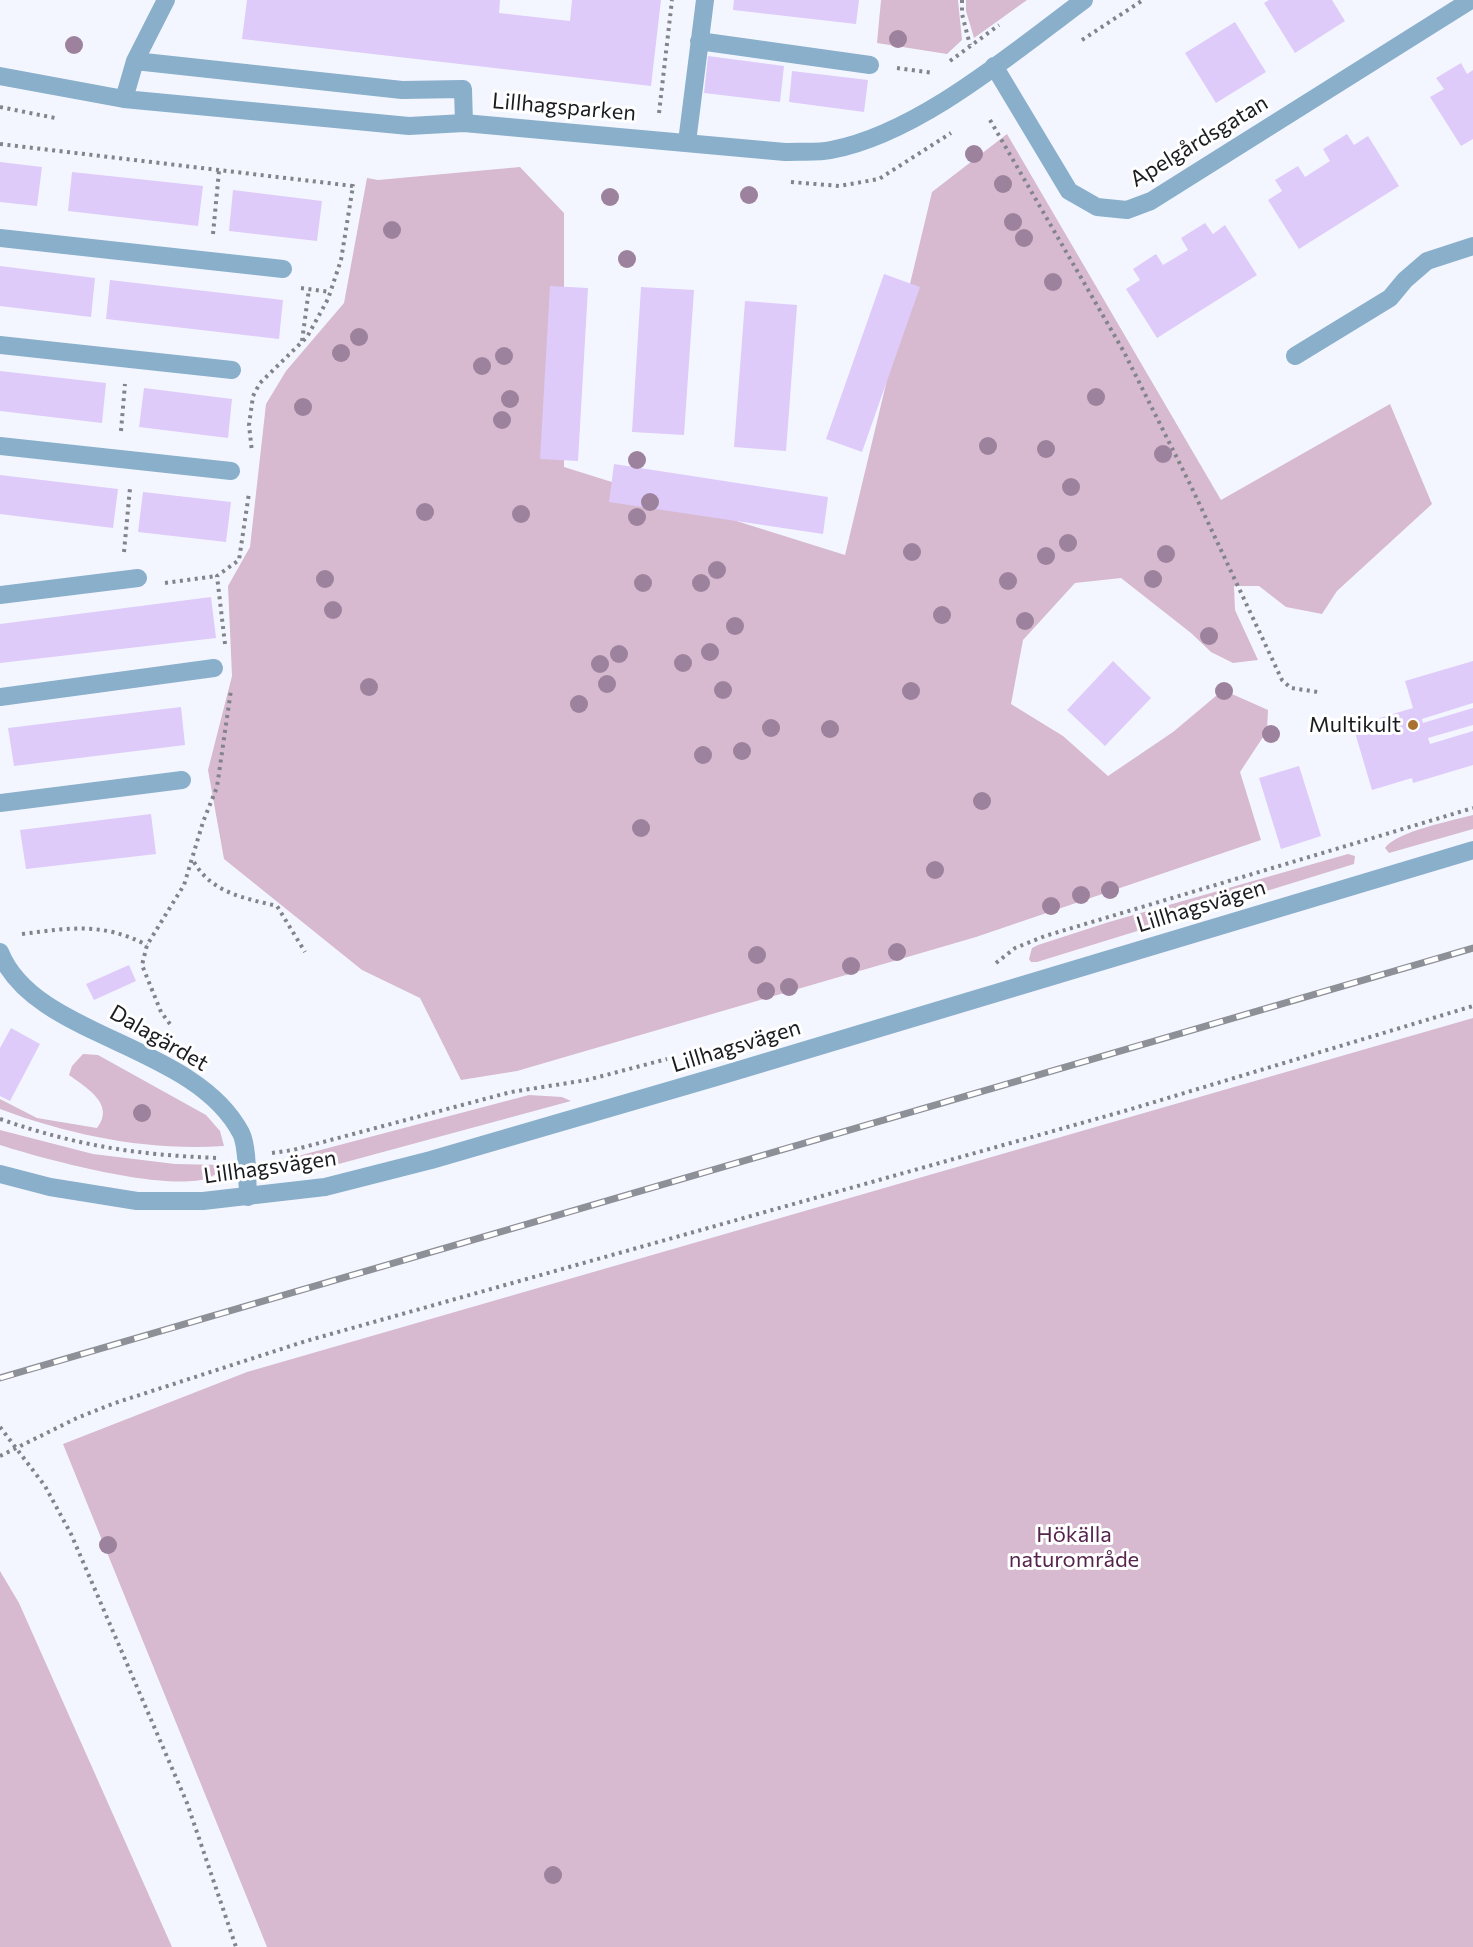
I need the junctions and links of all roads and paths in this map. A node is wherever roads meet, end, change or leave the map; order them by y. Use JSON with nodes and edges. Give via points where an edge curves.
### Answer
{"nodes":[{"id":1,"x":166,"y":0,"type":"edge"},
{"id":2,"x":672,"y":0,"type":"edge"},
{"id":3,"x":705,"y":0,"type":"edge"},
{"id":4,"x":962,"y":0,"type":"edge"},
{"id":5,"x":1084,"y":0,"type":"edge"},
{"id":6,"x":1471,"y":0,"type":"edge"},
{"id":7,"x":699,"y":41,"type":"junction"},
{"id":8,"x":970,"y":45,"type":"dead end"},
{"id":9,"x":135,"y":61,"type":"junction"},
{"id":10,"x":870,"y":65,"type":"joint"},
{"id":11,"x":994,"y":66,"type":"junction"},
{"id":12,"x":935,"y":73,"type":"dead end"},
{"id":13,"x":0,"y":76,"type":"edge"},
{"id":14,"x":124,"y":99,"type":"junction"},
{"id":15,"x":990,"y":118,"type":"dead end"},
{"id":16,"x":464,"y":123,"type":"junction"},
{"id":17,"x":656,"y":139,"type":"junction"},
{"id":18,"x":687,"y":142,"type":"junction"},
{"id":19,"x":0,"y":144,"type":"edge"},
{"id":20,"x":219,"y":171,"type":"junction"},
{"id":21,"x":0,"y":238,"type":"edge"},
{"id":22,"x":1473,"y":246,"type":"edge"},
{"id":23,"x":210,"y":261,"type":"junction"},
{"id":24,"x":284,"y":269,"type":"dead end"},
{"id":25,"x":309,"y":289,"type":"dead end"},
{"id":26,"x":302,"y":342,"type":"junction"},
{"id":27,"x":0,"y":345,"type":"edge"},
{"id":28,"x":1295,"y":356,"type":"dead end"},
{"id":29,"x":127,"y":359,"type":"junction"},
{"id":30,"x":232,"y":370,"type":"dead end"},
{"id":31,"x":0,"y":446,"type":"edge"},
{"id":32,"x":253,"y":456,"type":"dead end"},
{"id":33,"x":126,"y":459,"type":"junction"},
{"id":34,"x":231,"y":471,"type":"dead end"},
{"id":35,"x":250,"y":483,"type":"dead end"},
{"id":36,"x":218,"y":576,"type":"junction"},
{"id":37,"x":133,"y":579,"type":"joint"},
{"id":38,"x":201,"y":579,"type":"dead end"},
{"id":39,"x":0,"y":595,"type":"edge"},
{"id":40,"x":226,"y":653,"type":"dead end"},
{"id":41,"x":214,"y":668,"type":"dead end"},
{"id":42,"x":230,"y":685,"type":"dead end"},
{"id":43,"x":1318,"y":692,"type":"dead end"},
{"id":44,"x":0,"y":696,"type":"edge"},
{"id":45,"x":182,"y":780,"type":"dead end"},
{"id":46,"x":0,"y":803,"type":"edge"},
{"id":47,"x":1473,"y":808,"type":"edge"},
{"id":48,"x":1473,"y":850,"type":"edge"},
{"id":49,"x":193,"y":861,"type":"junction"},
{"id":50,"x":12,"y":935,"type":"dead end"},
{"id":51,"x":147,"y":945,"type":"junction"},
{"id":52,"x":0,"y":952,"type":"edge"},
{"id":53,"x":305,"y":952,"type":"dead end"},
{"id":54,"x":993,"y":965,"type":"dead end"},
{"id":55,"x":1473,"y":1006,"type":"edge"},
{"id":56,"x":170,"y":1024,"type":"dead end"},
{"id":57,"x":676,"y":1057,"type":"dead end"},
{"id":58,"x":0,"y":1119,"type":"edge"},
{"id":59,"x":245,"y":1157,"type":"junction"},
{"id":60,"x":0,"y":1174,"type":"edge"},
{"id":61,"x":248,"y":1197,"type":"junction"},
{"id":62,"x":0,"y":1427,"type":"edge"},
{"id":63,"x":17,"y":1449,"type":"junction"},
{"id":64,"x":0,"y":1456,"type":"edge"},
{"id":65,"x":236,"y":1947,"type":"edge"}],
"edges":[{"from":1,"to":9,"type":"street"},
{"from":2,"to":17,"type":"path"},
{"from":3,"to":7,"type":"street"},
{"from":4,"to":8,"type":"path"},
{"from":5,"to":11,"type":"street","name":"Lillhagsparken"},
{"from":6,"to":11,"type":"street","name":"Apelgårdsgatan","via":[[1161,195],[1127,210],[1097,207],[1069,191]]},
{"from":7,"to":10,"type":"street"},
{"from":7,"to":18,"type":"street"},
{"from":9,"to":14,"type":"street"},
{"from":9,"to":16,"type":"street","via":[[402,90],[463,89]]},
{"from":10,"to":12,"type":"path"},
{"from":11,"to":18,"type":"street","name":"Lillhagsparken","via":[[880,136],[830,151],[785,152]]},
{"from":13,"to":14,"type":"street","name":"Lillhagsparken"},
{"from":14,"to":16,"type":"street","name":"Lillhagsparken","via":[[409,126]]},
{"from":15,"to":43,"type":"path","via":[[1124,352],[1282,680],[1291,688]]},
{"from":16,"to":17,"type":"street","name":"Lillhagsparken"},
{"from":17,"to":18,"type":"street","name":"Lillhagsparken"},
{"from":19,"to":20,"type":"path"},
{"from":20,"to":23,"type":"path"},
{"from":20,"to":26,"type":"path","via":[[353,186],[341,260],[328,299]]},
{"from":21,"to":23,"type":"street"},
{"from":22,"to":28,"type":"street","via":[[1427,261],[1390,298]]},
{"from":23,"to":24,"type":"street"},
{"from":25,"to":26,"type":"path"},
{"from":26,"to":32,"type":"path","via":[[260,383],[253,396],[249,425]]},
{"from":27,"to":29,"type":"street"},
{"from":29,"to":30,"type":"street"},
{"from":29,"to":33,"type":"path"},
{"from":31,"to":33,"type":"street"},
{"from":33,"to":34,"type":"street"},
{"from":33,"to":37,"type":"path","via":[[124,540]]},
{"from":35,"to":36,"type":"path","via":[[239,560]]},
{"from":36,"to":38,"type":"path"},
{"from":36,"to":40,"type":"path"},
{"from":37,"to":39,"type":"street"},
{"from":41,"to":44,"type":"street"},
{"from":42,"to":49,"type":"path","via":[[218,787],[203,822]]},
{"from":45,"to":46,"type":"street"},
{"from":47,"to":54,"type":"path","via":[[1046,936],[1015,948]]},
{"from":48,"to":61,"type":"street","name":"Lillhagsvägen","via":[[430,1160],[325,1186]]},
{"from":49,"to":51,"type":"path","via":[[184,885]]},
{"from":49,"to":53,"type":"path","via":[[202,876],[220,890],[277,906]]},
{"from":50,"to":51,"type":"path","via":[[90,927]]},
{"from":51,"to":56,"type":"path","via":[[142,965]]},
{"from":52,"to":59,"type":"street","name":"Dalagärdet","via":[[14,980],[54,1009],[186,1077],[222,1106],[242,1135]]},
{"from":55,"to":63,"type":"path","via":[[1128,1110],[306,1341],[115,1403]]},
{"from":57,"to":59,"type":"path","via":[[587,1080],[511,1092],[292,1150]]},
{"from":58,"to":59,"type":"path","via":[[56,1138],[121,1151]]},
{"from":59,"to":61,"type":"street","name":"Dalagärdet"},
{"from":60,"to":61,"type":"street","name":"Lillhagsvägen","via":[[137,1201]]},
{"from":62,"to":63,"type":"path"},
{"from":63,"to":64,"type":"path"},
{"from":63,"to":65,"type":"path","via":[[45,1486],[71,1534],[187,1803]]}]}
